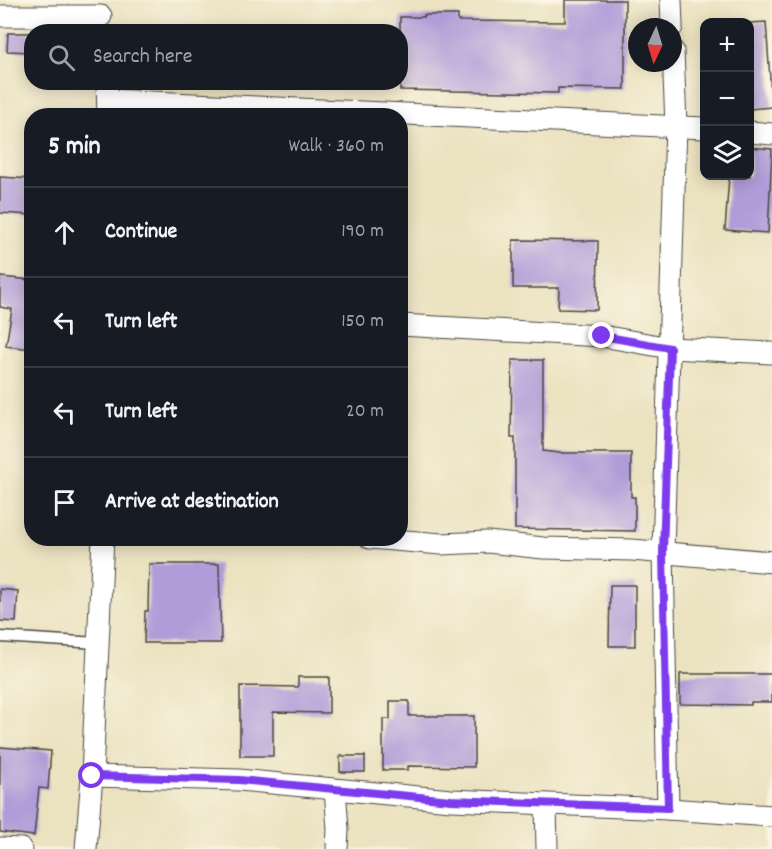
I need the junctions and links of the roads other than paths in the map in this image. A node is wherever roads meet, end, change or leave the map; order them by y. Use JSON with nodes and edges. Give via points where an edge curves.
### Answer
{"nodes":[{"id":1,"x":671,"y":0,"type":"edge"},
{"id":2,"x":0,"y":16,"type":"edge"},
{"id":3,"x":101,"y":16,"type":"edge"},
{"id":4,"x":672,"y":18,"type":"edge"},
{"id":5,"x":674,"y":72,"type":"edge"},
{"id":6,"x":108,"y":99,"type":"edge"},
{"id":7,"x":305,"y":108,"type":"edge"},
{"id":8,"x":408,"y":113,"type":"edge"},
{"id":9,"x":676,"y":125,"type":"junction"},
{"id":10,"x":700,"y":127,"type":"edge"},
{"id":11,"x":754,"y":132,"type":"edge"},
{"id":12,"x":772,"y":134,"type":"edge"},
{"id":13,"x":408,"y":325,"type":"edge"},
{"id":14,"x":670,"y":348,"type":"junction"},
{"id":15,"x":772,"y":352,"type":"edge"},
{"id":16,"x":408,"y":541,"type":"edge"},
{"id":17,"x":103,"y":546,"type":"edge"},
{"id":18,"x":663,"y":552,"type":"junction"},
{"id":19,"x":772,"y":562,"type":"edge"},
{"id":20,"x":0,"y":637,"type":"edge"},
{"id":21,"x":98,"y":643,"type":"junction"},
{"id":22,"x":92,"y":776,"type":"junction"},
{"id":23,"x":335,"y":789,"type":"junction"},
{"id":24,"x":546,"y":804,"type":"junction"},
{"id":25,"x":668,"y":808,"type":"junction"},
{"id":26,"x":772,"y":816,"type":"edge"},
{"id":27,"x":0,"y":848,"type":"edge"},
{"id":28,"x":21,"y":849,"type":"edge"},
{"id":29,"x":86,"y":849,"type":"edge"},
{"id":30,"x":337,"y":849,"type":"edge"},
{"id":31,"x":547,"y":849,"type":"edge"}],
"edges":[{"from":1,"to":4,"type":"street"},
{"from":2,"to":3,"type":"street"},
{"from":5,"to":9,"type":"street"},
{"from":6,"to":7,"type":"street"},
{"from":8,"to":9,"type":"street"},
{"from":9,"to":10,"type":"street"},
{"from":9,"to":14,"type":"street"},
{"from":11,"to":12,"type":"street"},
{"from":13,"to":14,"type":"street","via":[[602,336]]},
{"from":14,"to":15,"type":"street"},
{"from":14,"to":18,"type":"street"},
{"from":16,"to":18,"type":"street"},
{"from":17,"to":21,"type":"street"},
{"from":18,"to":19,"type":"street"},
{"from":18,"to":25,"type":"street"},
{"from":20,"to":21,"type":"lane"},
{"from":21,"to":22,"type":"street"},
{"from":22,"to":23,"type":"street","via":[[239,780]]},
{"from":22,"to":29,"type":"street"},
{"from":23,"to":24,"type":"street"},
{"from":23,"to":30,"type":"street"},
{"from":24,"to":25,"type":"street"},
{"from":24,"to":31,"type":"street"},
{"from":25,"to":26,"type":"street"},
{"from":27,"to":28,"type":"street"}]}
